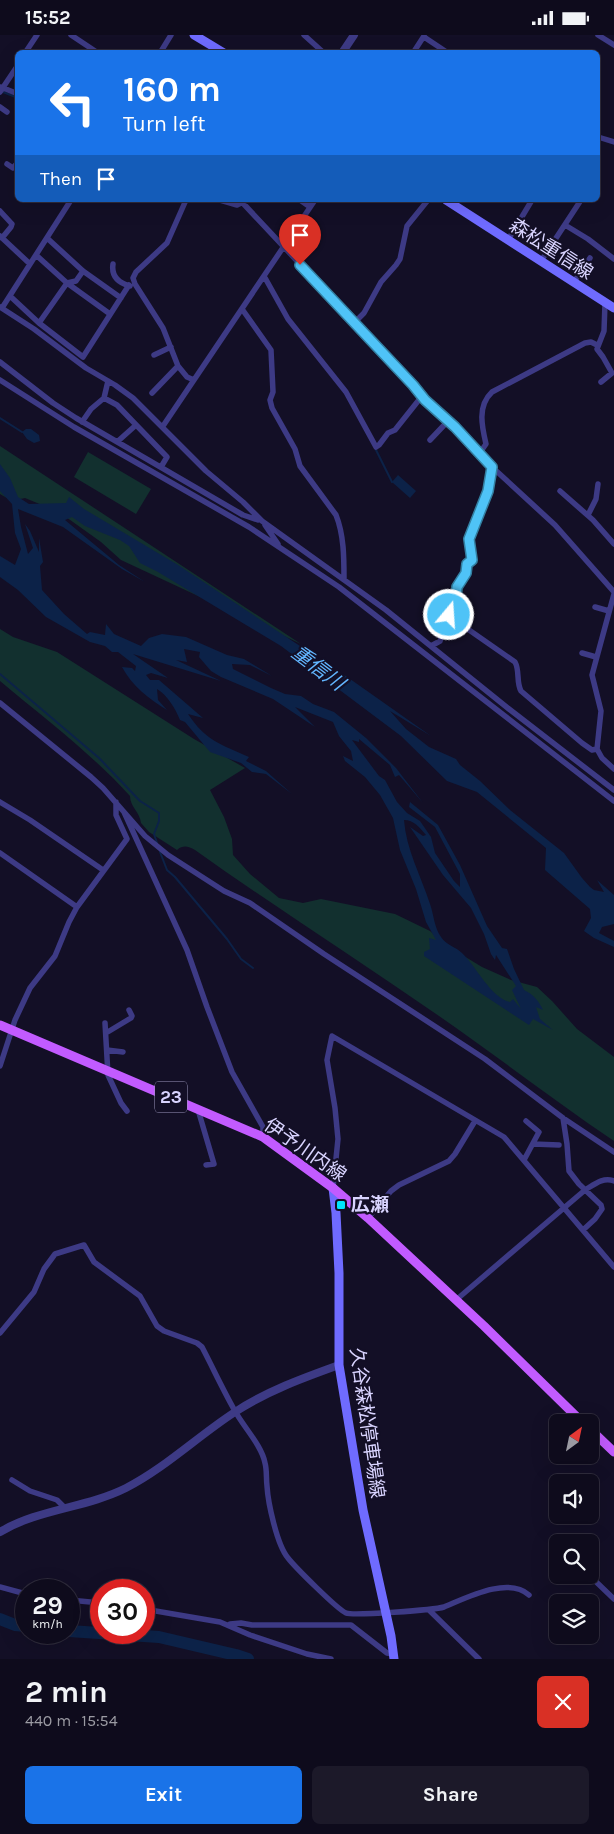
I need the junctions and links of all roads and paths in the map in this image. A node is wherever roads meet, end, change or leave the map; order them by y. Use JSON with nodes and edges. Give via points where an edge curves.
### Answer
{"nodes":[{"id":1,"x":37,"y":35,"type":"edge"},
{"id":2,"x":71,"y":35,"type":"edge"},
{"id":3,"x":171,"y":35,"type":"edge"},
{"id":4,"x":194,"y":35,"type":"edge"},
{"id":5,"x":304,"y":35,"type":"edge"},
{"id":6,"x":354,"y":35,"type":"edge"},
{"id":7,"x":598,"y":35,"type":"edge"},
{"id":8,"x":424,"y":36,"type":"edge"},
{"id":9,"x":614,"y":45,"type":"edge"},
{"id":10,"x":28,"y":50,"type":"edge"},
{"id":11,"x":94,"y":50,"type":"edge"},
{"id":12,"x":162,"y":50,"type":"edge"},
{"id":13,"x":219,"y":50,"type":"edge"},
{"id":14,"x":321,"y":50,"type":"edge"},
{"id":15,"x":344,"y":50,"type":"edge"},
{"id":16,"x":415,"y":50,"type":"edge"},
{"id":17,"x":444,"y":50,"type":"edge"},
{"id":18,"x":15,"y":69,"type":"edge"},
{"id":19,"x":1,"y":89,"type":"edge"},
{"id":20,"x":15,"y":93,"type":"edge"},
{"id":21,"x":0,"y":107,"type":"edge"},
{"id":22,"x":7,"y":113,"type":"dead end"},
{"id":23,"x":600,"y":138,"type":"edge"},
{"id":24,"x":614,"y":142,"type":"edge"},
{"id":25,"x":7,"y":163,"type":"dead end"},
{"id":26,"x":15,"y":166,"type":"edge"},
{"id":27,"x":70,"y":202,"type":"edge"},
{"id":28,"x":185,"y":202,"type":"edge"},
{"id":29,"x":226,"y":202,"type":"edge"},
{"id":30,"x":239,"y":202,"type":"edge"},
{"id":31,"x":244,"y":202,"type":"edge"},
{"id":32,"x":303,"y":202,"type":"edge"},
{"id":33,"x":314,"y":202,"type":"edge"},
{"id":34,"x":426,"y":202,"type":"edge"},
{"id":35,"x":451,"y":202,"type":"edge"},
{"id":36,"x":531,"y":202,"type":"edge"},
{"id":37,"x":580,"y":202,"type":"edge"},
{"id":38,"x":310,"y":207,"type":"junction"},
{"id":39,"x":0,"y":211,"type":"edge"},
{"id":40,"x":565,"y":225,"type":"junction"},
{"id":41,"x":1,"y":237,"type":"edge"},
{"id":42,"x":47,"y":237,"type":"junction"},
{"id":43,"x":508,"y":240,"type":"junction"},
{"id":44,"x":284,"y":247,"type":"junction"},
{"id":45,"x":614,"y":248,"type":"edge"},
{"id":46,"x":608,"y":254,"type":"junction"},
{"id":47,"x":36,"y":255,"type":"junction"},
{"id":48,"x":590,"y":257,"type":"dead end"},
{"id":49,"x":614,"y":259,"type":"edge"},
{"id":50,"x":541,"y":261,"type":"junction"},
{"id":51,"x":30,"y":264,"type":"junction"},
{"id":52,"x":113,"y":265,"type":"dead end"},
{"id":53,"x":83,"y":271,"type":"junction"},
{"id":54,"x":264,"y":276,"type":"junction"},
{"id":55,"x":574,"y":282,"type":"junction"},
{"id":56,"x":67,"y":283,"type":"junction"},
{"id":57,"x":132,"y":285,"type":"junction"},
{"id":58,"x":10,"y":296,"type":"junction"},
{"id":59,"x":121,"y":298,"type":"junction"},
{"id":60,"x":605,"y":303,"type":"junction"},
{"id":61,"x":1,"y":308,"type":"edge"},
{"id":62,"x":614,"y":308,"type":"edge"},
{"id":63,"x":242,"y":309,"type":"junction"},
{"id":64,"x":110,"y":315,"type":"junction"},
{"id":65,"x":38,"y":323,"type":"junction"},
{"id":66,"x":354,"y":323,"type":"junction"},
{"id":67,"x":597,"y":345,"type":"junction"},
{"id":68,"x":171,"y":347,"type":"junction"},
{"id":69,"x":154,"y":355,"type":"dead end"},
{"id":70,"x":0,"y":362,"type":"edge"},
{"id":71,"x":178,"y":366,"type":"junction"},
{"id":72,"x":0,"y":380,"type":"edge"},
{"id":73,"x":194,"y":380,"type":"junction"},
{"id":74,"x":108,"y":381,"type":"junction"},
{"id":75,"x":601,"y":382,"type":"dead end"},
{"id":76,"x":152,"y":393,"type":"dead end"},
{"id":77,"x":422,"y":396,"type":"junction"},
{"id":78,"x":104,"y":398,"type":"junction"},
{"id":79,"x":448,"y":421,"type":"junction"},
{"id":80,"x":82,"y":422,"type":"junction"},
{"id":81,"x":136,"y":425,"type":"junction"},
{"id":82,"x":163,"y":427,"type":"junction"},
{"id":83,"x":430,"y":439,"type":"dead end"},
{"id":84,"x":117,"y":442,"type":"junction"},
{"id":85,"x":479,"y":454,"type":"junction"},
{"id":86,"x":161,"y":467,"type":"junction"},
{"id":87,"x":492,"y":467,"type":"junction"},
{"id":88,"x":598,"y":484,"type":"dead end"},
{"id":89,"x":560,"y":491,"type":"dead end"},
{"id":90,"x":588,"y":515,"type":"junction"},
{"id":91,"x":262,"y":521,"type":"junction"},
{"id":92,"x":614,"y":544,"type":"edge"},
{"id":93,"x":280,"y":546,"type":"junction"},
{"id":94,"x":344,"y":579,"type":"junction"},
{"id":95,"x":614,"y":593,"type":"edge"},
{"id":96,"x":595,"y":607,"type":"dead end"},
{"id":97,"x":609,"y":611,"type":"junction"},
{"id":98,"x":449,"y":615,"type":"junction"},
{"id":99,"x":431,"y":646,"type":"junction"},
{"id":100,"x":582,"y":653,"type":"dead end"},
{"id":101,"x":596,"y":657,"type":"junction"},
{"id":102,"x":0,"y":703,"type":"edge"},
{"id":103,"x":597,"y":749,"type":"junction"},
{"id":104,"x":614,"y":769,"type":"edge"},
{"id":105,"x":614,"y":790,"type":"edge"},
{"id":106,"x":0,"y":801,"type":"edge"},
{"id":107,"x":614,"y":801,"type":"edge"},
{"id":108,"x":116,"y":802,"type":"junction"},
{"id":109,"x":124,"y":812,"type":"junction"},
{"id":110,"x":0,"y":853,"type":"edge"},
{"id":111,"x":103,"y":870,"type":"junction"},
{"id":112,"x":78,"y":907,"type":"junction"},
{"id":113,"x":129,"y":1010,"type":"dead end"},
{"id":114,"x":106,"y":1023,"type":"dead end"},
{"id":115,"x":0,"y":1025,"type":"edge"},
{"id":116,"x":12,"y":1030,"type":"junction"},
{"id":117,"x":106,"y":1033,"type":"junction"},
{"id":118,"x":107,"y":1051,"type":"junction"},
{"id":119,"x":123,"y":1052,"type":"dead end"},
{"id":120,"x":0,"y":1066,"type":"edge"},
{"id":121,"x":107,"y":1071,"type":"junction"},
{"id":122,"x":200,"y":1110,"type":"junction"},
{"id":123,"x":127,"y":1111,"type":"dead end"},
{"id":124,"x":563,"y":1118,"type":"junction"},
{"id":125,"x":475,"y":1121,"type":"junction"},
{"id":126,"x":526,"y":1121,"type":"dead end"},
{"id":127,"x":263,"y":1137,"type":"junction"},
{"id":128,"x":532,"y":1144,"type":"junction"},
{"id":129,"x":559,"y":1145,"type":"dead end"},
{"id":130,"x":614,"y":1152,"type":"edge"},
{"id":131,"x":524,"y":1160,"type":"junction"},
{"id":132,"x":206,"y":1165,"type":"dead end"},
{"id":133,"x":614,"y":1181,"type":"edge"},
{"id":134,"x":332,"y":1188,"type":"junction"},
{"id":135,"x":585,"y":1190,"type":"junction"},
{"id":136,"x":564,"y":1208,"type":"junction"},
{"id":137,"x":368,"y":1218,"type":"junction"},
{"id":138,"x":583,"y":1230,"type":"junction"},
{"id":139,"x":614,"y":1267,"type":"edge"},
{"id":140,"x":456,"y":1299,"type":"junction"},
{"id":141,"x":0,"y":1333,"type":"edge"},
{"id":142,"x":339,"y":1365,"type":"junction"},
{"id":143,"x":235,"y":1411,"type":"junction"},
{"id":144,"x":574,"y":1414,"type":"edge"},
{"id":145,"x":599,"y":1438,"type":"edge"},
{"id":146,"x":614,"y":1452,"type":"edge"},
{"id":147,"x":12,"y":1480,"type":"dead end"},
{"id":148,"x":64,"y":1508,"type":"junction"},
{"id":149,"x":0,"y":1532,"type":"edge"},
{"id":150,"x":598,"y":1584,"type":"edge"},
{"id":151,"x":0,"y":1587,"type":"edge"},
{"id":152,"x":15,"y":1591,"type":"edge"},
{"id":153,"x":529,"y":1595,"type":"dead end"},
{"id":154,"x":614,"y":1599,"type":"edge"},
{"id":155,"x":429,"y":1610,"type":"junction"},
{"id":156,"x":155,"y":1611,"type":"edge"},
{"id":157,"x":385,"y":1612,"type":"junction"},
{"id":158,"x":228,"y":1625,"type":"junction"},
{"id":159,"x":393,"y":1656,"type":"edge"},
{"id":160,"x":331,"y":1659,"type":"edge"},
{"id":161,"x":479,"y":1659,"type":"edge"}],
"edges":[{"from":1,"to":10,"type":"street"},
{"from":2,"to":11,"type":"street"},
{"from":3,"to":12,"type":"street"},
{"from":4,"to":13,"type":"main road"},
{"from":5,"to":14,"type":"street"},
{"from":6,"to":15,"type":"street"},
{"from":7,"to":9,"type":"street"},
{"from":8,"to":16,"type":"street"},
{"from":8,"to":17,"type":"street"},
{"from":18,"to":19,"type":"street"},
{"from":19,"to":20,"type":"street"},
{"from":21,"to":22,"type":"street"},
{"from":23,"to":24,"type":"street"},
{"from":25,"to":26,"type":"street"},
{"from":27,"to":42,"type":"street"},
{"from":28,"to":57,"type":"street","via":[[167,243],[136,272]]},
{"from":29,"to":30,"type":"street"},
{"from":31,"to":44,"type":"street"},
{"from":32,"to":38,"type":"street"},
{"from":33,"to":38,"type":"street"},
{"from":34,"to":66,"type":"street","via":[[407,226],[400,259]]},
{"from":35,"to":43,"type":"main road","name":"森松重信線"},
{"from":36,"to":43,"type":"street"},
{"from":37,"to":40,"type":"street"},
{"from":38,"to":44,"type":"street"},
{"from":39,"to":41,"type":"street","via":[[12,223]]},
{"from":40,"to":46,"type":"street"},
{"from":40,"to":50,"type":"street"},
{"from":41,"to":51,"type":"street"},
{"from":42,"to":47,"type":"street"},
{"from":42,"to":53,"type":"street"},
{"from":43,"to":50,"type":"main road","name":"森松重信線"},
{"from":44,"to":54,"type":"street"},
{"from":44,"to":66,"type":"street"},
{"from":45,"to":46,"type":"street"},
{"from":46,"to":49,"type":"street"},
{"from":47,"to":51,"type":"street"},
{"from":47,"to":56,"type":"street"},
{"from":48,"to":55,"type":"street"},
{"from":50,"to":55,"type":"main road","name":"森松重信線"},
{"from":51,"to":58,"type":"street"},
{"from":52,"to":57,"type":"street","via":[[118,281]]},
{"from":53,"to":56,"type":"street","via":[[76,281]]},
{"from":53,"to":59,"type":"street"},
{"from":54,"to":63,"type":"street"},
{"from":54,"to":77,"type":"street","via":[[300,336],[346,392],[376,447],[395,430]]},
{"from":55,"to":60,"type":"main road","name":"森松重信線"},
{"from":56,"to":64,"type":"street"},
{"from":56,"to":65,"type":"street"},
{"from":57,"to":59,"type":"street"},
{"from":57,"to":68,"type":"street","via":[[164,328]]},
{"from":58,"to":61,"type":"street"},
{"from":58,"to":65,"type":"street"},
{"from":59,"to":64,"type":"street"},
{"from":60,"to":62,"type":"main road","name":"森松重信線"},
{"from":60,"to":67,"type":"street","via":[[604,331]]},
{"from":61,"to":74,"type":"street"},
{"from":63,"to":73,"type":"street"},
{"from":63,"to":94,"type":"street","via":[[271,350],[272,408],[295,449],[300,467],[339,521]]},
{"from":64,"to":65,"type":"street","via":[[84,357]]},
{"from":66,"to":77,"type":"street"},
{"from":67,"to":75,"type":"street","via":[[612,373]]},
{"from":67,"to":85,"type":"street","via":[[585,343],[488,395],[480,420],[486,443]]},
{"from":68,"to":69,"type":"street"},
{"from":68,"to":71,"type":"street"},
{"from":70,"to":80,"type":"street"},
{"from":71,"to":73,"type":"street"},
{"from":71,"to":76,"type":"street"},
{"from":72,"to":93,"type":"street","via":[[74,427]]},
{"from":73,"to":82,"type":"street"},
{"from":74,"to":78,"type":"street"},
{"from":74,"to":82,"type":"street","via":[[133,398]]},
{"from":77,"to":79,"type":"street"},
{"from":78,"to":80,"type":"street"},
{"from":78,"to":81,"type":"street","via":[[117,405]]},
{"from":79,"to":83,"type":"street"},
{"from":79,"to":85,"type":"street"},
{"from":80,"to":84,"type":"street"},
{"from":81,"to":84,"type":"street"},
{"from":81,"to":86,"type":"street","via":[[167,457]]},
{"from":82,"to":91,"type":"street"},
{"from":84,"to":86,"type":"street"},
{"from":85,"to":87,"type":"street"},
{"from":86,"to":91,"type":"street","via":[[244,515]]},
{"from":87,"to":95,"type":"street","via":[[555,525]]},
{"from":87,"to":98,"type":"street","via":[[488,491],[469,539],[472,560],[457,587]]},
{"from":88,"to":90,"type":"street","via":[[596,499]]},
{"from":89,"to":90,"type":"street"},
{"from":90,"to":92,"type":"street"},
{"from":91,"to":93,"type":"street"},
{"from":91,"to":94,"type":"street"},
{"from":93,"to":107,"type":"street","via":[[361,603]]},
{"from":94,"to":99,"type":"street"},
{"from":95,"to":97,"type":"street"},
{"from":96,"to":97,"type":"street"},
{"from":97,"to":101,"type":"street"},
{"from":98,"to":99,"type":"street","via":[[440,641]]},
{"from":98,"to":103,"type":"street","via":[[515,662],[521,691],[582,743],[592,750]]},
{"from":99,"to":105,"type":"street"},
{"from":100,"to":101,"type":"street"},
{"from":101,"to":103,"type":"street","via":[[592,675],[601,711]]},
{"from":102,"to":108,"type":"street","via":[[91,777]]},
{"from":103,"to":104,"type":"street"},
{"from":106,"to":111,"type":"street"},
{"from":108,"to":109,"type":"street"},
{"from":108,"to":111,"type":"street","via":[[116,815],[127,839]]},
{"from":109,"to":124,"type":"street","via":[[168,855],[224,891],[250,903],[485,1059]]},
{"from":109,"to":127,"type":"street","via":[[187,950],[232,1072],[263,1127]]},
{"from":110,"to":112,"type":"street"},
{"from":111,"to":112,"type":"street"},
{"from":112,"to":116,"type":"street","via":[[55,956],[30,988]]},
{"from":113,"to":117,"type":"street","via":[[132,1018]]},
{"from":114,"to":117,"type":"street"},
{"from":115,"to":116,"type":"main road","name":"伊予川内線","number":"23"},
{"from":116,"to":120,"type":"street"},
{"from":116,"to":121,"type":"main road","name":"伊予川内線","number":"23"},
{"from":117,"to":118,"type":"street"},
{"from":118,"to":119,"type":"street"},
{"from":118,"to":121,"type":"street"},
{"from":121,"to":122,"type":"main road","name":"伊予川内線","number":"23"},
{"from":121,"to":123,"type":"street"},
{"from":122,"to":127,"type":"main road","name":"伊予川内線","number":"23"},
{"from":122,"to":132,"type":"street","via":[[214,1164]]},
{"from":124,"to":130,"type":"street"},
{"from":124,"to":135,"type":"street","via":[[569,1171]]},
{"from":125,"to":131,"type":"street","via":[[504,1137]]},
{"from":125,"to":134,"type":"street","via":[[332,1036],[327,1060],[338,1139]]},
{"from":125,"to":137,"type":"street","via":[[449,1161],[391,1191]]},
{"from":126,"to":128,"type":"street","via":[[539,1132]]},
{"from":127,"to":134,"type":"main road","name":"伊予川内線","number":"23"},
{"from":128,"to":129,"type":"street"},
{"from":128,"to":131,"type":"street"},
{"from":131,"to":136,"type":"street"},
{"from":133,"to":135,"type":"street","via":[[599,1181]]},
{"from":134,"to":137,"type":"main road","name":"伊予川内線","number":"23"},
{"from":134,"to":142,"type":"main road","name":"久谷森松停車場線","via":[[339,1273]]},
{"from":135,"to":136,"type":"street"},
{"from":135,"to":138,"type":"street","via":[[602,1209]]},
{"from":136,"to":138,"type":"street"},
{"from":136,"to":140,"type":"street"},
{"from":137,"to":140,"type":"main road","name":"伊予川内線","number":"23"},
{"from":138,"to":139,"type":"street"},
{"from":140,"to":144,"type":"main road","name":"伊予川内線","number":"23"},
{"from":141,"to":143,"type":"street","via":[[34,1292],[55,1254],[84,1245],[94,1262],[140,1296],[157,1326],[202,1347]]},
{"from":142,"to":143,"type":"street","via":[[288,1384]]},
{"from":142,"to":157,"type":"main road","name":"久谷森松停車場線","via":[[363,1510]]},
{"from":143,"to":148,"type":"street","via":[[145,1477],[112,1494]]},
{"from":143,"to":157,"type":"street","via":[[265,1462],[269,1500],[288,1559],[346,1613]]},
{"from":145,"to":146,"type":"main road"},
{"from":147,"to":148,"type":"street","via":[[30,1491],[57,1500]]},
{"from":148,"to":149,"type":"street","via":[[21,1521]]},
{"from":150,"to":154,"type":"street"},
{"from":151,"to":152,"type":"street"},
{"from":153,"to":155,"type":"street","via":[[522,1589],[497,1589]]},
{"from":155,"to":157,"type":"street"},
{"from":155,"to":161,"type":"street"},
{"from":156,"to":158,"type":"street"},
{"from":157,"to":159,"type":"main road","name":"久谷森松停車場線"},
{"from":158,"to":159,"type":"street","via":[[351,1625]]},
{"from":158,"to":160,"type":"street","via":[[307,1654]]}]}
